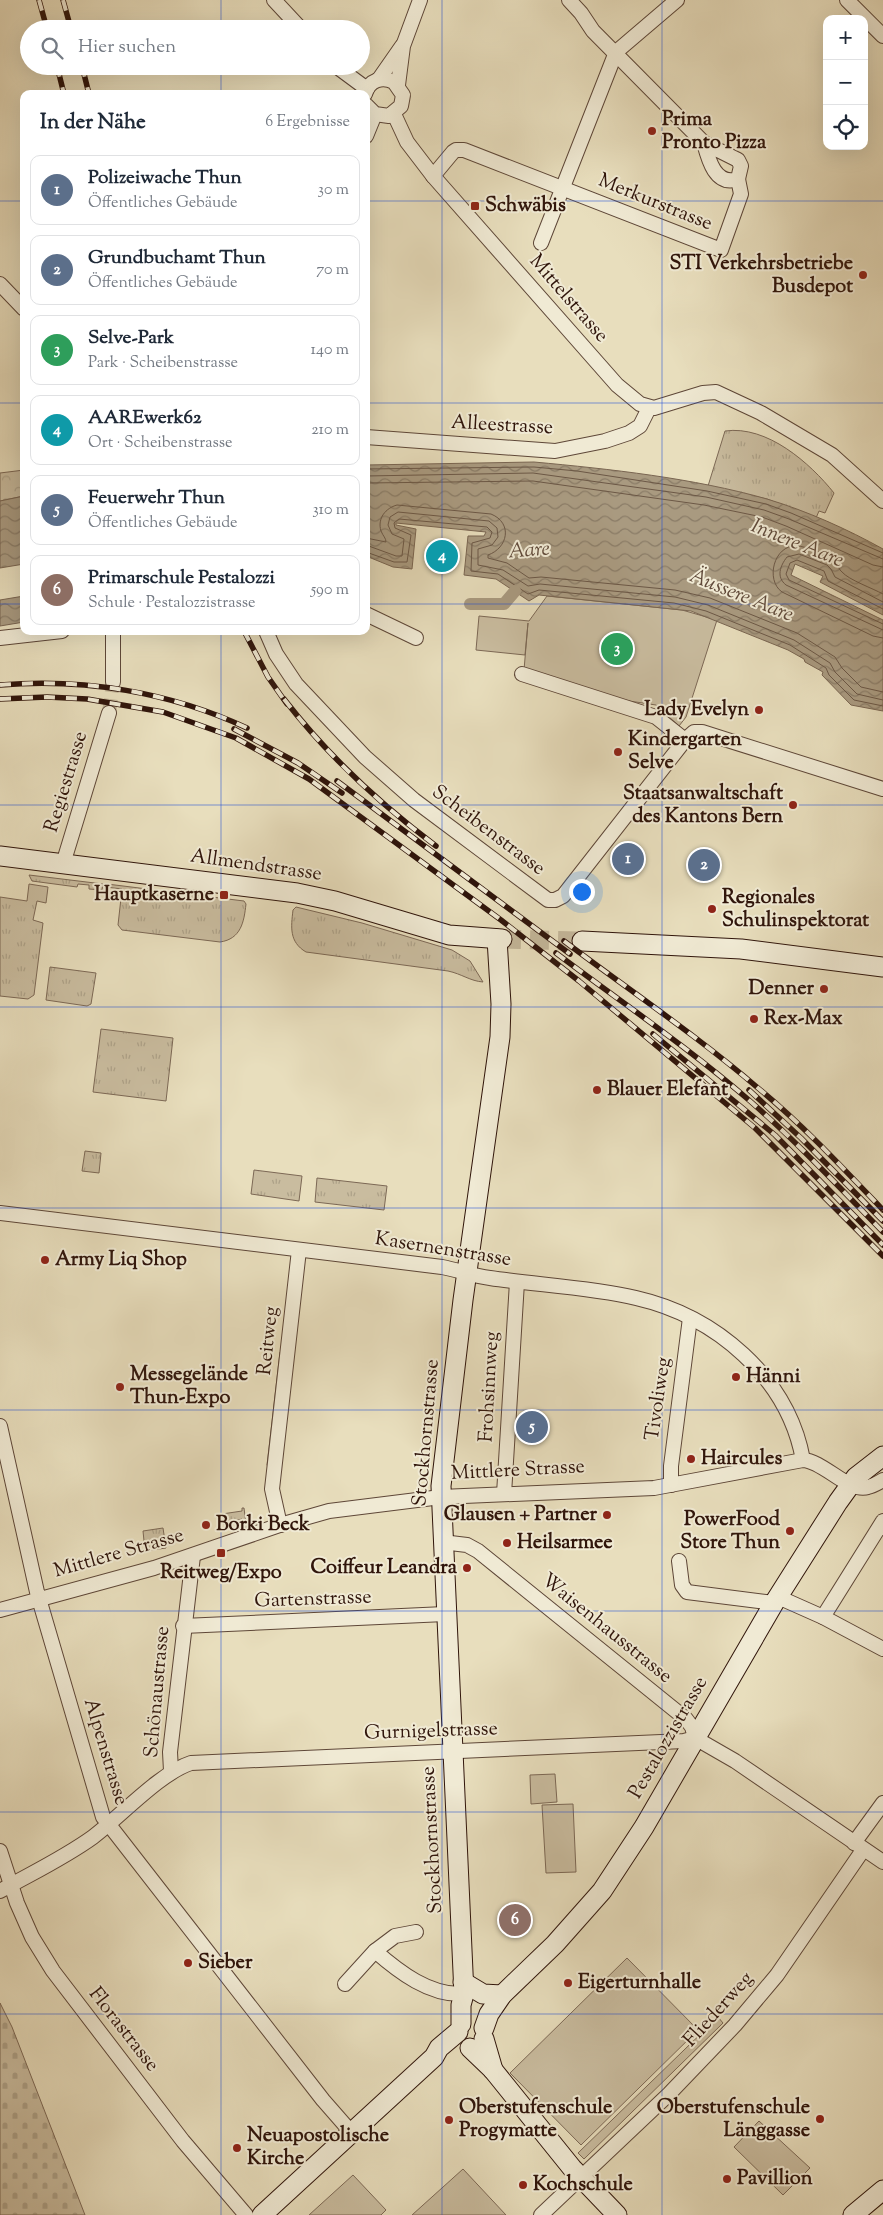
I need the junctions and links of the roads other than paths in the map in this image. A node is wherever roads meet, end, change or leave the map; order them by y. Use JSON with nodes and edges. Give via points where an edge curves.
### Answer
{"nodes":[{"id":1,"x":274,"y":0,"type":"edge"},
{"id":2,"x":420,"y":0,"type":"edge"},
{"id":3,"x":568,"y":0,"type":"edge"},
{"id":4,"x":677,"y":0,"type":"edge"},
{"id":5,"x":847,"y":0,"type":"edge"},
{"id":6,"x":293,"y":20,"type":"edge"},
{"id":7,"x":883,"y":36,"type":"edge"},
{"id":8,"x":403,"y":46,"type":"junction"},
{"id":9,"x":616,"y":52,"type":"junction"},
{"id":10,"x":346,"y":75,"type":"edge"},
{"id":11,"x":379,"y":79,"type":"junction"},
{"id":12,"x":398,"y":85,"type":"junction"},
{"id":13,"x":364,"y":90,"type":"edge"},
{"id":14,"x":367,"y":90,"type":"edge"},
{"id":15,"x":370,"y":110,"type":"edge"},
{"id":16,"x":394,"y":114,"type":"junction"},
{"id":17,"x":704,"y":143,"type":"junction"},
{"id":18,"x":433,"y":176,"type":"junction"},
{"id":19,"x":738,"y":179,"type":"junction"},
{"id":20,"x":562,"y":188,"type":"junction"},
{"id":21,"x":541,"y":243,"type":"dead end"},
{"id":22,"x":0,"y":284,"type":"edge"},
{"id":23,"x":20,"y":305,"type":"edge"},
{"id":24,"x":649,"y":408,"type":"junction"},
{"id":25,"x":370,"y":436,"type":"edge"},
{"id":26,"x":883,"y":501,"type":"edge"},
{"id":27,"x":370,"y":616,"type":"edge"},
{"id":28,"x":27,"y":635,"type":"edge"},
{"id":29,"x":113,"y":635,"type":"edge"},
{"id":30,"x":268,"y":635,"type":"edge"},
{"id":31,"x":0,"y":638,"type":"edge"},
{"id":32,"x":416,"y":638,"type":"dead end"},
{"id":33,"x":522,"y":674,"type":"dead end"},
{"id":34,"x":113,"y":682,"type":"tunnel mouth"},
{"id":35,"x":109,"y":712,"type":"tunnel mouth"},
{"id":36,"x":685,"y":740,"type":"junction"},
{"id":37,"x":883,"y":789,"type":"edge"},
{"id":38,"x":0,"y":856,"type":"edge"},
{"id":39,"x":63,"y":864,"type":"junction"},
{"id":40,"x":499,"y":939,"type":"joint"},
{"id":41,"x":582,"y":941,"type":"tunnel mouth"},
{"id":42,"x":883,"y":967,"type":"edge"},
{"id":43,"x":0,"y":1213,"type":"edge"},
{"id":44,"x":299,"y":1250,"type":"junction"},
{"id":45,"x":467,"y":1274,"type":"junction"},
{"id":46,"x":516,"y":1282,"type":"junction"},
{"id":47,"x":690,"y":1318,"type":"junction"},
{"id":48,"x":0,"y":1426,"type":"edge"},
{"id":49,"x":883,"y":1456,"type":"edge"},
{"id":50,"x":803,"y":1460,"type":"junction"},
{"id":51,"x":883,"y":1480,"type":"edge"},
{"id":52,"x":850,"y":1484,"type":"junction"},
{"id":53,"x":671,"y":1485,"type":"junction"},
{"id":54,"x":504,"y":1494,"type":"junction"},
{"id":55,"x":441,"y":1497,"type":"junction"},
{"id":56,"x":883,"y":1521,"type":"edge"},
{"id":57,"x":280,"y":1525,"type":"junction"},
{"id":58,"x":442,"y":1542,"type":"junction"},
{"id":59,"x":193,"y":1556,"type":"junction"},
{"id":60,"x":679,"y":1561,"type":"dead end"},
{"id":61,"x":40,"y":1600,"type":"junction"},
{"id":62,"x":776,"y":1600,"type":"junction"},
{"id":63,"x":0,"y":1610,"type":"edge"},
{"id":64,"x":445,"y":1614,"type":"junction"},
{"id":65,"x":823,"y":1617,"type":"junction"},
{"id":66,"x":183,"y":1626,"type":"junction"},
{"id":67,"x":883,"y":1649,"type":"edge"},
{"id":68,"x":695,"y":1738,"type":"junction"},
{"id":69,"x":452,"y":1752,"type":"junction"},
{"id":70,"x":171,"y":1771,"type":"junction"},
{"id":71,"x":883,"y":1803,"type":"edge"},
{"id":72,"x":108,"y":1825,"type":"junction"},
{"id":73,"x":858,"y":1847,"type":"junction"},
{"id":74,"x":0,"y":1851,"type":"edge"},
{"id":75,"x":883,"y":1862,"type":"edge"},
{"id":76,"x":5,"y":1888,"type":"edge"},
{"id":77,"x":416,"y":1932,"type":"dead end"},
{"id":78,"x":376,"y":1951,"type":"junction"},
{"id":79,"x":345,"y":1984,"type":"dead end"},
{"id":80,"x":463,"y":1988,"type":"junction"},
{"id":81,"x":502,"y":1995,"type":"junction"},
{"id":82,"x":471,"y":2031,"type":"junction"},
{"id":83,"x":351,"y":2132,"type":"junction"},
{"id":84,"x":582,"y":2178,"type":"junction"},
{"id":85,"x":883,"y":2190,"type":"edge"},
{"id":86,"x":246,"y":2215,"type":"edge"},
{"id":87,"x":262,"y":2215,"type":"edge"},
{"id":88,"x":541,"y":2215,"type":"edge"},
{"id":89,"x":617,"y":2215,"type":"edge"},
{"id":90,"x":853,"y":2215,"type":"edge"}],
"edges":[{"from":1,"to":6,"type":"street"},
{"from":2,"to":8,"type":"street"},
{"from":3,"to":9,"type":"street","name":"Merkurstrasse","via":[[593,31]]},
{"from":4,"to":9,"type":"street"},
{"from":5,"to":7,"type":"street"},
{"from":8,"to":11,"type":"street"},
{"from":8,"to":12,"type":"street"},
{"from":9,"to":17,"type":"street","name":"Merkurstrasse"},
{"from":9,"to":20,"type":"street"},
{"from":10,"to":13,"type":"street"},
{"from":11,"to":12,"type":"street","via":[[389,79]]},
{"from":11,"to":14,"type":"street"},
{"from":12,"to":16,"type":"street","via":[[403,101]]},
{"from":15,"to":16,"type":"street","via":[[384,117]]},
{"from":16,"to":18,"type":"street","name":"Mittelstrasse","via":[[407,142]]},
{"from":17,"to":19,"type":"street","name":"Merkurstrasse","via":[[709,162],[718,176]]},
{"from":17,"to":19,"type":"street","name":"Merkurstrasse","via":[[738,160],[741,166]]},
{"from":18,"to":20,"type":"street","name":"Merkurstrasse","via":[[453,152],[460,150]]},
{"from":18,"to":24,"type":"street","name":"Mittelstrasse","via":[[616,385]]},
{"from":19,"to":20,"type":"street","name":"Merkurstrasse","via":[[741,194],[721,250]]},
{"from":20,"to":21,"type":"street"},
{"from":22,"to":23,"type":"street"},
{"from":24,"to":25,"type":"street","name":"Alleestrasse","via":[[640,426],[629,433],[555,450]]},
{"from":24,"to":26,"type":"street","via":[[709,391],[716,392],[832,455]]},
{"from":27,"to":32,"type":"street"},
{"from":28,"to":31,"type":"street"},
{"from":29,"to":34,"type":"street"},
{"from":30,"to":36,"type":"street","name":"Scheibenstrasse","via":[[296,684],[365,757],[414,800],[548,900],[563,896]]},
{"from":33,"to":36,"type":"street","via":[[656,717]]},
{"from":35,"to":39,"type":"street","name":"Regiestrasse"},
{"from":36,"to":37,"type":"street","via":[[694,732],[702,732]]},
{"from":38,"to":39,"type":"street","name":"Allmendstrasse"},
{"from":39,"to":40,"type":"street","name":"Allmendstrasse","via":[[313,896],[449,935]]},
{"from":40,"to":45,"type":"street","name":"Stockhornstrasse","via":[[500,1037]]},
{"from":41,"to":42,"type":"street","via":[[732,948]]},
{"from":43,"to":44,"type":"street","name":"Kasernenstrasse"},
{"from":44,"to":45,"type":"street","name":"Kasernenstrasse","via":[[442,1267]]},
{"from":44,"to":57,"type":"street","name":"Reitweg","via":[[272,1489]]},
{"from":45,"to":46,"type":"street","name":"Kasernenstrasse"},
{"from":45,"to":55,"type":"street","name":"Stockhornstrasse","via":[[445,1440]]},
{"from":46,"to":47,"type":"street","name":"Kasernenstrasse","via":[[636,1298]]},
{"from":46,"to":54,"type":"street","name":"Frohsinnweg"},
{"from":47,"to":50,"type":"street","name":"Kasernenstrasse","via":[[722,1337],[758,1369],[785,1410]]},
{"from":47,"to":53,"type":"street","name":"Tivoliweg"},
{"from":48,"to":61,"type":"street","name":"Alpenstrasse"},
{"from":49,"to":52,"type":"street"},
{"from":50,"to":52,"type":"street","via":[[816,1463]]},
{"from":50,"to":53,"type":"street","name":"Mittlere Strasse"},
{"from":51,"to":52,"type":"street","via":[[866,1488]]},
{"from":52,"to":62,"type":"street","name":"Pestalozzistrasse"},
{"from":53,"to":54,"type":"street","name":"Mittlere Strasse"},
{"from":54,"to":55,"type":"street","name":"Mittlere Strasse"},
{"from":55,"to":57,"type":"street","name":"Mittlere Strasse","via":[[329,1511]]},
{"from":55,"to":58,"type":"street","name":"Stockhornstrasse"},
{"from":56,"to":65,"type":"street"},
{"from":57,"to":59,"type":"street","name":"Mittlere Strasse"},
{"from":58,"to":64,"type":"street","name":"Stockhornstrasse"},
{"from":58,"to":68,"type":"street","name":"Waisenhausstrasse","via":[[467,1545],[478,1551],[686,1720]]},
{"from":59,"to":61,"type":"street","name":"Mittlere Strasse"},
{"from":59,"to":66,"type":"street","name":"Schönaustrasse"},
{"from":60,"to":62,"type":"street","via":[[682,1585],[687,1592]]},
{"from":61,"to":63,"type":"street","name":"Mittlere Strasse"},
{"from":61,"to":72,"type":"street","name":"Alpenstrasse","via":[[100,1810]]},
{"from":62,"to":65,"type":"street"},
{"from":62,"to":68,"type":"street","name":"Pestalozzistrasse"},
{"from":64,"to":66,"type":"street","name":"Gartenstrasse"},
{"from":64,"to":69,"type":"street","name":"Stockhornstrasse"},
{"from":65,"to":67,"type":"street"},
{"from":66,"to":70,"type":"street","name":"Schönaustrasse","via":[[170,1752]]},
{"from":68,"to":69,"type":"street","name":"Gurnigelstrasse"},
{"from":68,"to":73,"type":"street","name":"Waisenhausstrasse","via":[[735,1761]]},
{"from":68,"to":81,"type":"street","name":"Pestalozzistrasse","via":[[602,1891],[555,1944]]},
{"from":69,"to":70,"type":"street","name":"Gurnigelstrasse","via":[[204,1762]]},
{"from":69,"to":80,"type":"street","name":"Stockhornstrasse"},
{"from":70,"to":72,"type":"street","name":"Schönaustrasse"},
{"from":71,"to":73,"type":"street","name":"Fliederweg"},
{"from":72,"to":76,"type":"street","name":"Schönaustrasse","via":[[66,1855]]},
{"from":72,"to":83,"type":"street","name":"Alpenstrasse"},
{"from":73,"to":75,"type":"street","name":"Waisenhausstrasse"},
{"from":73,"to":84,"type":"street","name":"Fliederweg","via":[[777,1975],[735,2025],[669,2094]]},
{"from":74,"to":76,"type":"street","name":"Florastrasse"},
{"from":76,"to":86,"type":"street","name":"Florastrasse","via":[[65,1988],[189,2148]]},
{"from":77,"to":78,"type":"street","via":[[395,1936]]},
{"from":78,"to":79,"type":"street"},
{"from":78,"to":80,"type":"street","via":[[398,1972],[423,1984],[446,1993]]},
{"from":80,"to":81,"type":"street"},
{"from":80,"to":82,"type":"street","name":"Stockhornstrasse","via":[[460,2005]]},
{"from":81,"to":82,"type":"street","name":"Pestalozzistrasse","via":[[489,2014]]},
{"from":82,"to":83,"type":"street","via":[[434,2057]]},
{"from":82,"to":84,"type":"street","via":[[493,2070]]},
{"from":83,"to":87,"type":"street"},
{"from":84,"to":88,"type":"street","name":"Fliederweg"},
{"from":84,"to":89,"type":"street"},
{"from":85,"to":90,"type":"street"}]}
